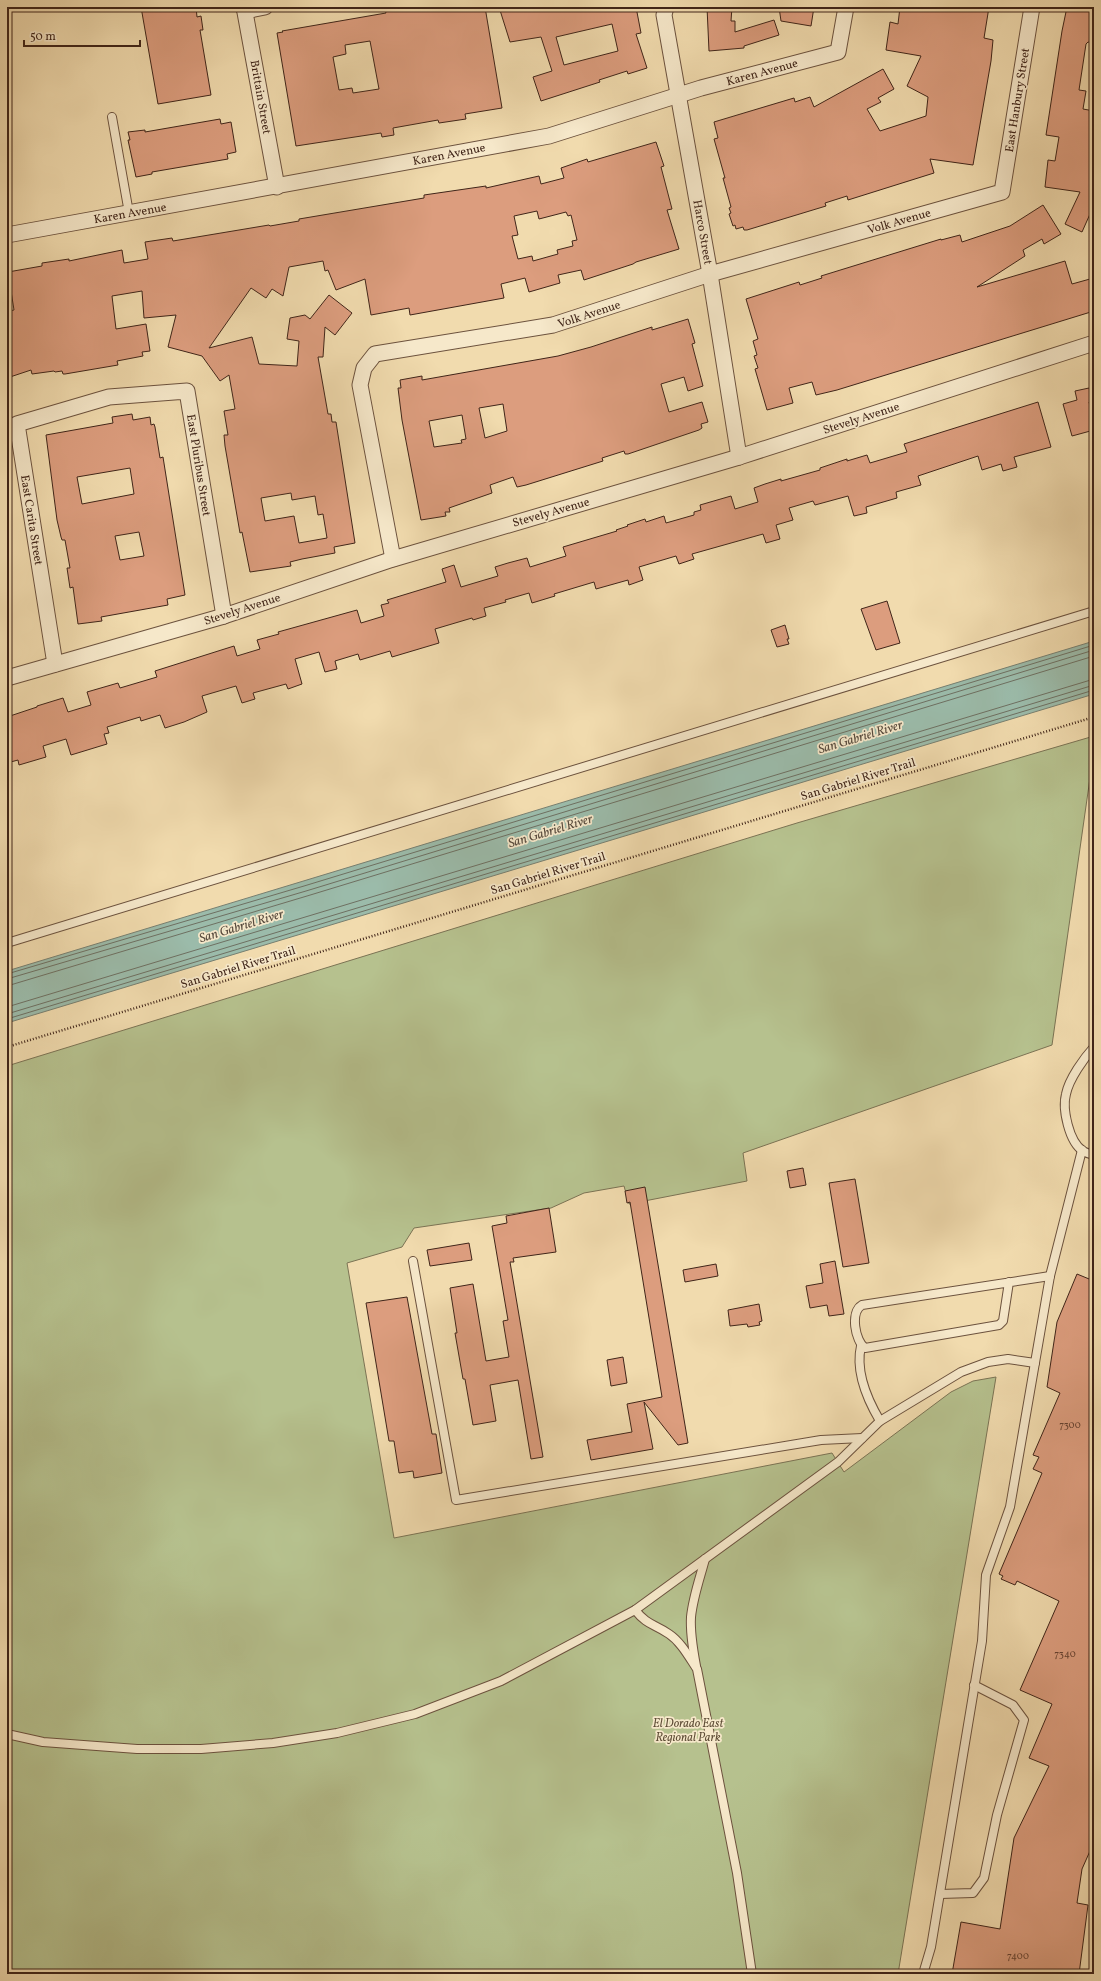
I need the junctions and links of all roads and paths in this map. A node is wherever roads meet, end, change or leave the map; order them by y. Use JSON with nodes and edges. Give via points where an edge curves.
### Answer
{"nodes":[{"id":1,"x":265,"y":7,"type":"edge"},
{"id":2,"x":666,"y":7,"type":"edge"},
{"id":3,"x":846,"y":7,"type":"edge"},
{"id":4,"x":1032,"y":7,"type":"edge"},
{"id":5,"x":245,"y":9,"type":"edge"},
{"id":6,"x":678,"y":95,"type":"junction"},
{"id":7,"x":112,"y":117,"type":"dead end"},
{"id":8,"x":277,"y":186,"type":"junction"},
{"id":9,"x":1002,"y":192,"type":"joint"},
{"id":10,"x":129,"y":213,"type":"junction"},
{"id":11,"x":7,"y":235,"type":"edge"},
{"id":12,"x":710,"y":274,"type":"junction"},
{"id":13,"x":1094,"y":343,"type":"edge"},
{"id":14,"x":109,"y":397,"type":"joint"},
{"id":15,"x":739,"y":458,"type":"junction"},
{"id":16,"x":393,"y":559,"type":"junction"},
{"id":17,"x":1094,"y":611,"type":"edge"},
{"id":18,"x":224,"y":616,"type":"junction"},
{"id":19,"x":55,"y":664,"type":"junction"},
{"id":20,"x":7,"y":678,"type":"edge"},
{"id":21,"x":1094,"y":717,"type":"edge"},
{"id":22,"x":7,"y":943,"type":"edge"},
{"id":23,"x":7,"y":1047,"type":"edge"},
{"id":24,"x":1094,"y":1047,"type":"edge"},
{"id":25,"x":1082,"y":1150,"type":"junction"},
{"id":26,"x":1094,"y":1155,"type":"edge"},
{"id":27,"x":413,"y":1262,"type":"dead end"},
{"id":28,"x":1050,"y":1276,"type":"junction"},
{"id":29,"x":1009,"y":1282,"type":"junction"},
{"id":30,"x":861,"y":1346,"type":"junction"},
{"id":31,"x":1035,"y":1363,"type":"junction"},
{"id":32,"x":880,"y":1421,"type":"junction"},
{"id":33,"x":862,"y":1438,"type":"junction"},
{"id":34,"x":705,"y":1559,"type":"junction"},
{"id":35,"x":635,"y":1610,"type":"junction"},
{"id":36,"x":697,"y":1669,"type":"junction"},
{"id":37,"x":974,"y":1685,"type":"junction"},
{"id":38,"x":7,"y":1734,"type":"edge"},
{"id":39,"x":940,"y":1894,"type":"junction"},
{"id":40,"x":752,"y":1974,"type":"edge"},
{"id":41,"x":922,"y":1974,"type":"edge"}],
"edges":[{"from":1,"to":5,"type":"street"},
{"from":2,"to":6,"type":"street","name":"Harco Street","via":[[664,15]]},
{"from":3,"to":6,"type":"street","name":"Karen Avenue","via":[[838,52]]},
{"from":4,"to":9,"type":"street","name":"East Hanbury Street"},
{"from":5,"to":8,"type":"street","name":"Brittain Street"},
{"from":6,"to":8,"type":"street","name":"Karen Avenue","via":[[549,136]]},
{"from":6,"to":12,"type":"street","name":"Harco Street"},
{"from":7,"to":10,"type":"lane"},
{"from":8,"to":10,"type":"street","name":"Karen Avenue"},
{"from":9,"to":12,"type":"street","name":"Volk Avenue"},
{"from":10,"to":11,"type":"street","name":"Karen Avenue"},
{"from":12,"to":15,"type":"street","name":"Harco Street"},
{"from":12,"to":16,"type":"street","name":"Volk Avenue","via":[[553,325],[375,354],[364,368],[360,385]]},
{"from":13,"to":15,"type":"street","name":"Stevely Avenue"},
{"from":14,"to":18,"type":"street","name":"East Pluribus Street","via":[[187,391]]},
{"from":14,"to":19,"type":"street","name":"East Carita Street","via":[[16,424]]},
{"from":15,"to":16,"type":"street","name":"Stevely Avenue"},
{"from":16,"to":18,"type":"street","name":"Stevely Avenue"},
{"from":17,"to":22,"type":"lane"},
{"from":18,"to":19,"type":"street","name":"Stevely Avenue"},
{"from":19,"to":20,"type":"street","name":"Stevely Avenue"},
{"from":21,"to":23,"type":"path","name":"San Gabriel River Trail"},
{"from":24,"to":25,"type":"lane","via":[[1083,1059],[1066,1094],[1065,1113],[1071,1135]]},
{"from":25,"to":26,"type":"lane"},
{"from":25,"to":28,"type":"lane"},
{"from":27,"to":33,"type":"lane","via":[[456,1500],[813,1441]]},
{"from":28,"to":29,"type":"lane"},
{"from":28,"to":31,"type":"lane"},
{"from":29,"to":30,"type":"lane","via":[[1003,1321],[999,1325],[865,1348]]},
{"from":29,"to":30,"type":"lane","via":[[862,1306],[858,1308],[855,1316]]},
{"from":30,"to":32,"type":"lane","via":[[860,1369],[869,1403]]},
{"from":31,"to":32,"type":"lane","via":[[1008,1359],[988,1362],[968,1370]]},
{"from":31,"to":37,"type":"lane","via":[[1010,1507],[986,1575],[982,1641]]},
{"from":32,"to":33,"type":"lane"},
{"from":33,"to":34,"type":"lane","via":[[838,1462]]},
{"from":34,"to":35,"type":"lane"},
{"from":34,"to":36,"type":"lane","via":[[691,1618]]},
{"from":35,"to":36,"type":"lane","via":[[645,1622],[669,1634]]},
{"from":35,"to":38,"type":"lane","via":[[501,1681],[415,1714],[337,1733],[273,1743],[201,1749],[106,1747],[43,1742]]},
{"from":36,"to":40,"type":"lane","via":[[737,1873]]},
{"from":37,"to":39,"type":"lane"},
{"from":37,"to":39,"type":"lane","via":[[1013,1705],[1024,1720],[997,1814],[984,1878],[973,1893]]},
{"from":39,"to":41,"type":"lane","via":[[931,1947]]}]}
